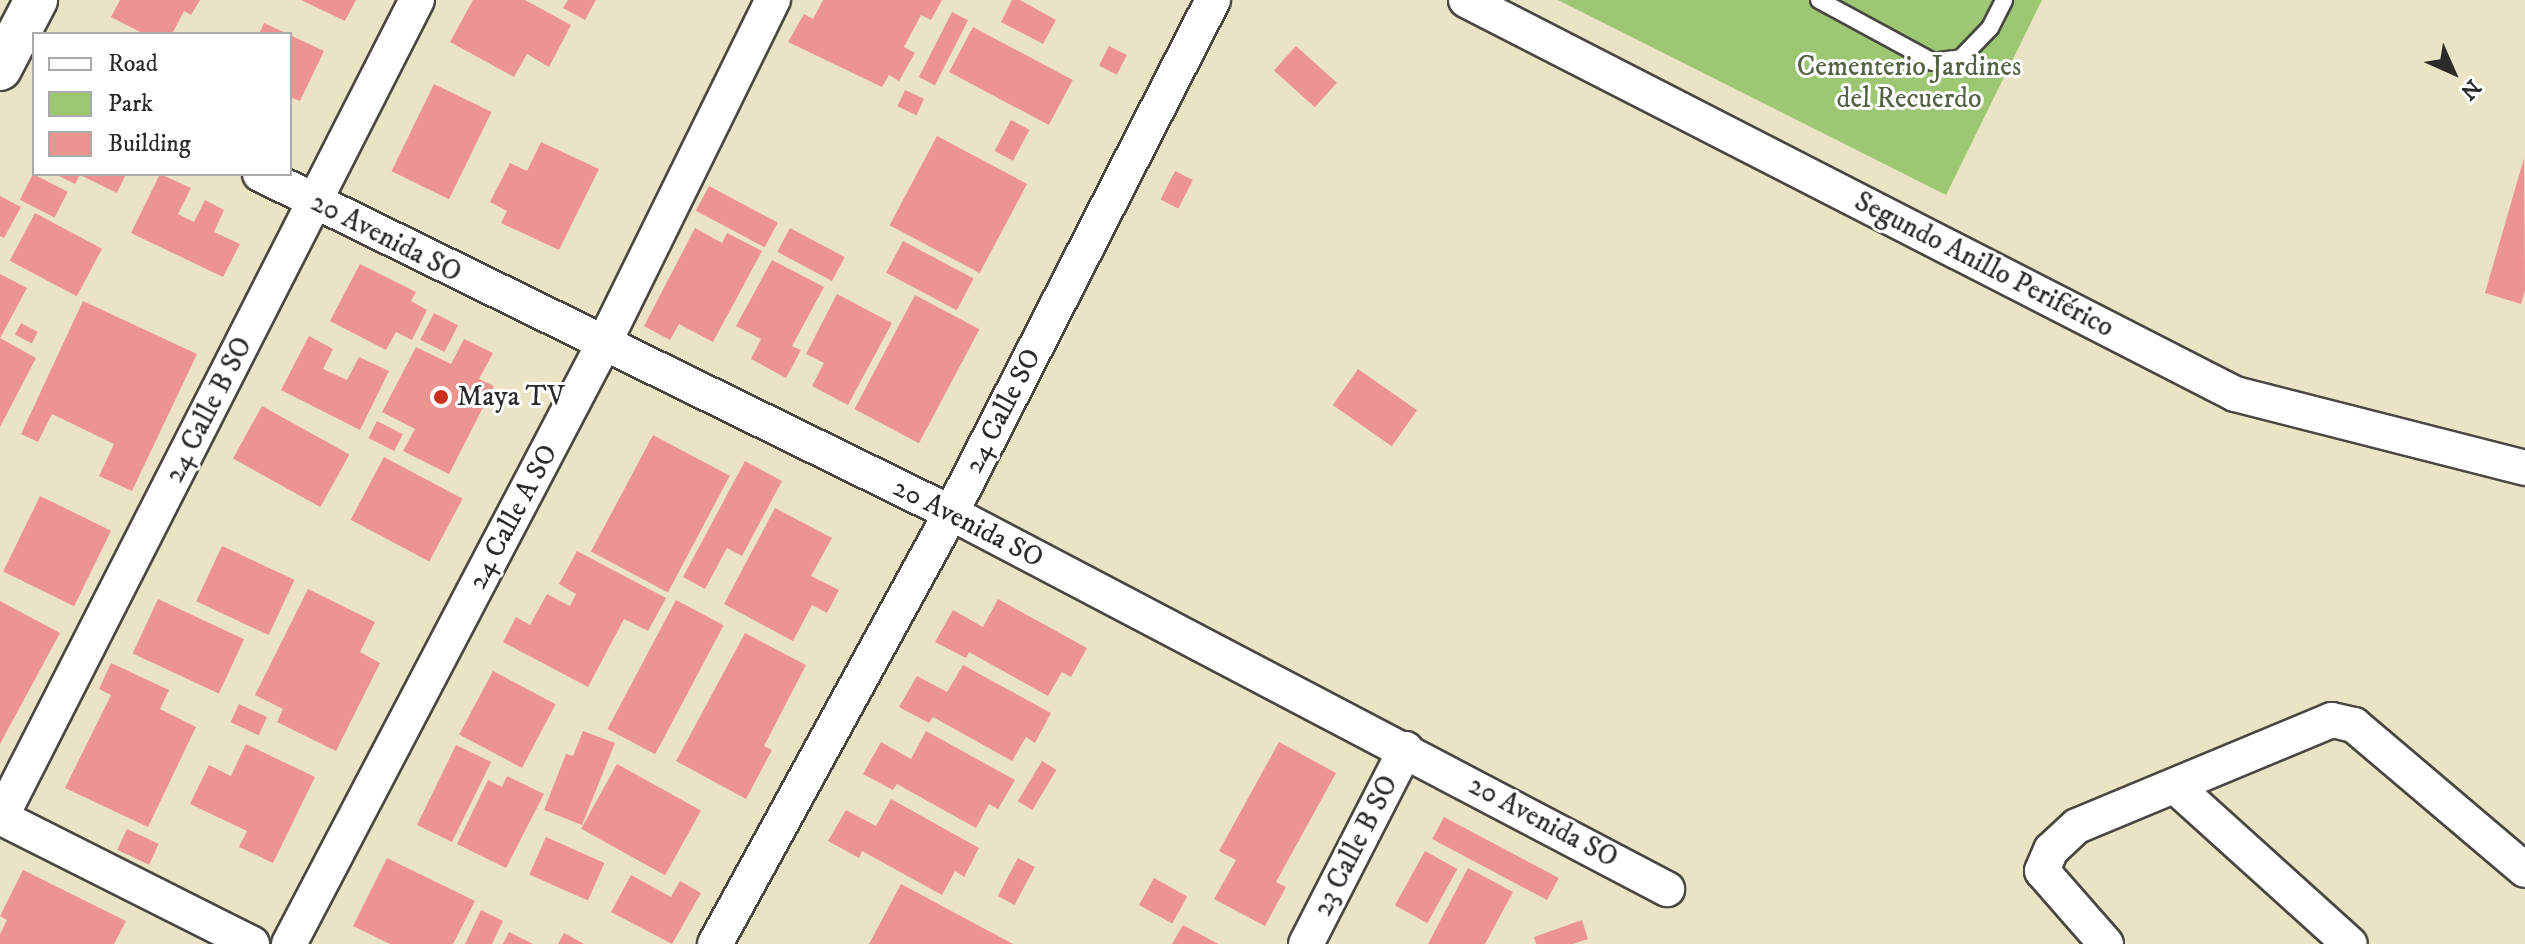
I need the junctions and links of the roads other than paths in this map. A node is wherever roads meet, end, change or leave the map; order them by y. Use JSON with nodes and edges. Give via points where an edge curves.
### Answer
{"nodes":[{"id":1,"x":36,"y":0,"type":"edge"},
{"id":2,"x":417,"y":0,"type":"edge"},
{"id":3,"x":773,"y":0,"type":"edge"},
{"id":4,"x":1213,"y":0,"type":"edge"},
{"id":5,"x":1466,"y":0,"type":"edge"},
{"id":6,"x":1819,"y":0,"type":"edge"},
{"id":7,"x":2004,"y":0,"type":"edge"},
{"id":8,"x":11,"y":54,"type":"edge"},
{"id":9,"x":264,"y":176,"type":"edge"},
{"id":10,"x":314,"y":202,"type":"junction"},
{"id":11,"x":603,"y":345,"type":"junction"},
{"id":12,"x":2525,"y":468,"type":"edge"},
{"id":13,"x":951,"y":513,"type":"junction"},
{"id":14,"x":1406,"y":749,"type":"junction"},
{"id":15,"x":2176,"y":787,"type":"junction"},
{"id":16,"x":0,"y":818,"type":"edge"},
{"id":17,"x":2525,"y":870,"type":"edge"},
{"id":18,"x":1667,"y":889,"type":"dead end"},
{"id":19,"x":252,"y":944,"type":"edge"},
{"id":20,"x":289,"y":944,"type":"edge"},
{"id":21,"x":715,"y":944,"type":"edge"},
{"id":22,"x":1306,"y":944,"type":"edge"},
{"id":23,"x":2106,"y":944,"type":"edge"},
{"id":24,"x":2350,"y":944,"type":"edge"}],
"edges":[{"from":1,"to":8,"type":"street"},
{"from":2,"to":10,"type":"street","name":"24 Calle B SO"},
{"from":3,"to":11,"type":"street","name":"24 Calle A SO"},
{"from":4,"to":13,"type":"street","name":"24 Calle SO"},
{"from":5,"to":12,"type":"street","name":"Segundo Anillo Periférico","via":[[2235,394]]},
{"from":6,"to":7,"type":"lane","via":[[1933,62],[1961,58],[1990,28]]},
{"from":9,"to":10,"type":"street","name":"20 Avenida SO"},
{"from":10,"to":11,"type":"street","name":"20 Avenida SO"},
{"from":10,"to":16,"type":"street","name":"24 Calle B SO"},
{"from":11,"to":13,"type":"street","name":"20 Avenida SO"},
{"from":11,"to":20,"type":"street","name":"24 Calle A SO"},
{"from":13,"to":14,"type":"street","name":"20 Avenida SO"},
{"from":13,"to":21,"type":"street","name":"24 Calle SO"},
{"from":14,"to":18,"type":"street","name":"20 Avenida SO"},
{"from":14,"to":22,"type":"street","name":"23 Calle B SO"},
{"from":15,"to":17,"type":"street","via":[[2332,720],[2354,725]]},
{"from":15,"to":23,"type":"street","via":[[2077,826],[2051,850],[2042,871]]},
{"from":15,"to":24,"type":"street"},
{"from":16,"to":19,"type":"street"}]}
